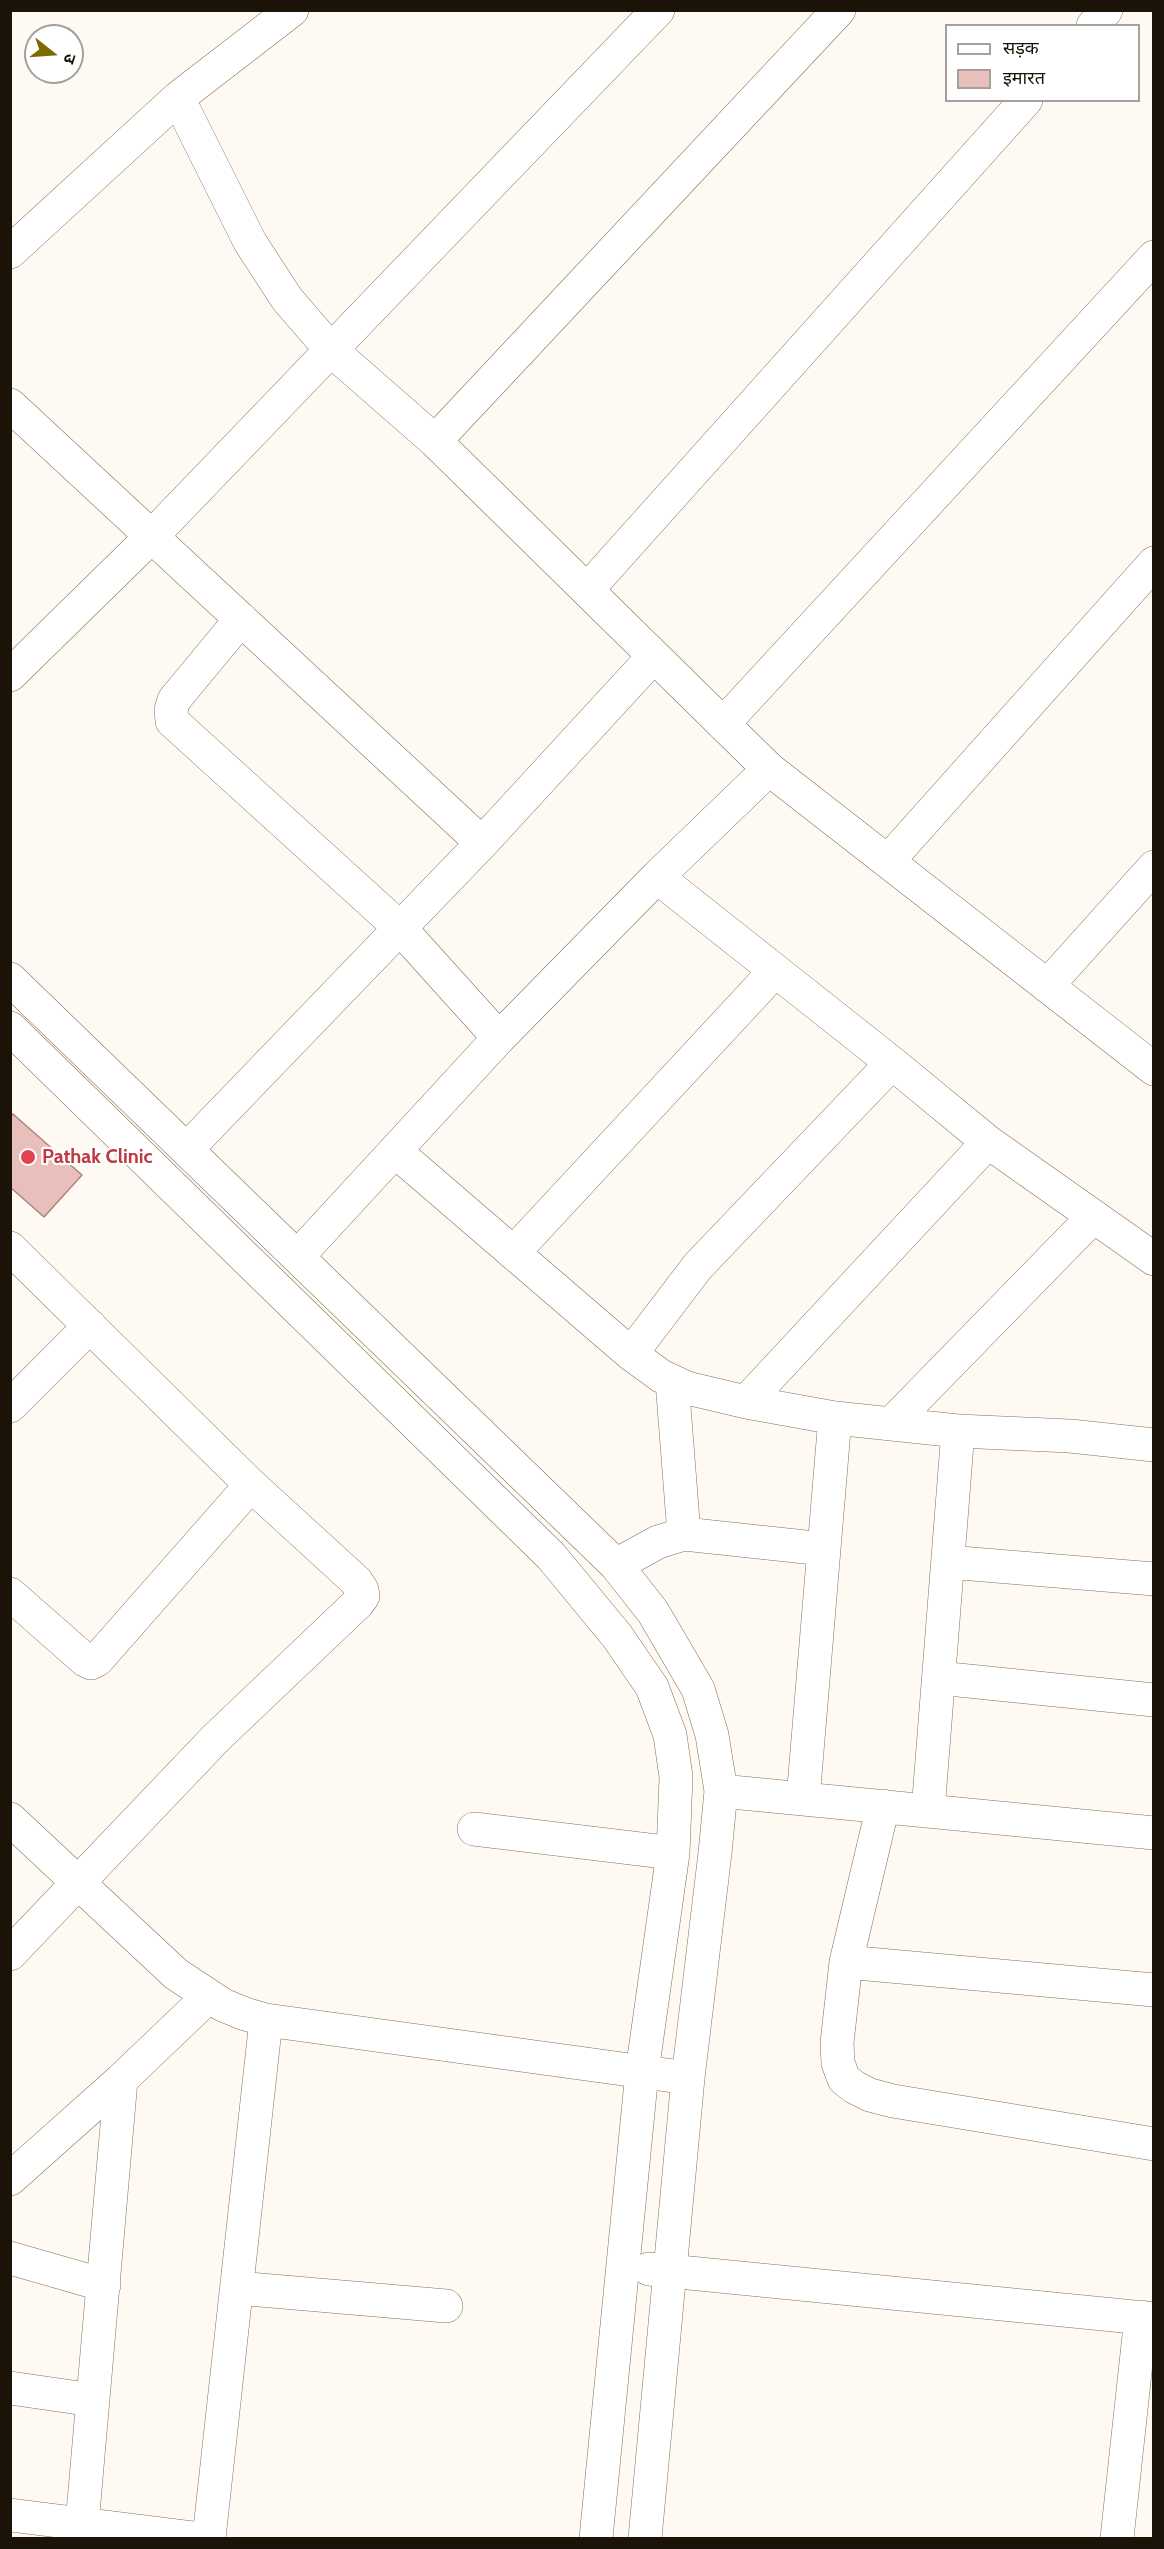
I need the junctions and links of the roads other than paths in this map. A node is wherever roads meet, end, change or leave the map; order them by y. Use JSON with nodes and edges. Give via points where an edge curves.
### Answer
{"nodes":[{"id":1,"x":292,"y":10,"type":"edge"},
{"id":2,"x":839,"y":10,"type":"edge"},
{"id":3,"x":1106,"y":10,"type":"edge"},
{"id":4,"x":656,"y":11,"type":"edge"},
{"id":5,"x":1095,"y":24,"type":"edge"},
{"id":6,"x":178,"y":98,"type":"junction"},
{"id":7,"x":1024,"y":102,"type":"edge"},
{"id":8,"x":10,"y":252,"type":"edge"},
{"id":9,"x":1154,"y":257,"type":"edge"},
{"id":10,"x":331,"y":350,"type":"junction"},
{"id":11,"x":10,"y":405,"type":"edge"},
{"id":12,"x":435,"y":441,"type":"junction"},
{"id":13,"x":152,"y":536,"type":"junction"},
{"id":14,"x":1154,"y":563,"type":"edge"},
{"id":15,"x":587,"y":590,"type":"junction"},
{"id":16,"x":241,"y":619,"type":"junction"},
{"id":17,"x":654,"y":656,"type":"junction"},
{"id":18,"x":10,"y":675,"type":"edge"},
{"id":19,"x":723,"y":724,"type":"junction"},
{"id":20,"x":769,"y":769,"type":"junction"},
{"id":21,"x":482,"y":843,"type":"junction"},
{"id":22,"x":888,"y":861,"type":"junction"},
{"id":23,"x":1154,"y":867,"type":"edge"},
{"id":24,"x":657,"y":877,"type":"junction"},
{"id":25,"x":399,"y":927,"type":"junction"},
{"id":26,"x":775,"y":971,"type":"junction"},
{"id":27,"x":10,"y":979,"type":"edge"},
{"id":28,"x":1047,"y":986,"type":"junction"},
{"id":29,"x":10,"y":1028,"type":"edge"},
{"id":30,"x":499,"y":1038,"type":"junction"},
{"id":31,"x":892,"y":1063,"type":"junction"},
{"id":32,"x":1154,"y":1069,"type":"edge"},
{"id":33,"x":988,"y":1142,"type":"junction"},
{"id":34,"x":187,"y":1149,"type":"junction"},
{"id":35,"x":395,"y":1151,"type":"junction"},
{"id":36,"x":1093,"y":1217,"type":"junction"},
{"id":37,"x":10,"y":1248,"type":"edge"},
{"id":38,"x":513,"y":1253,"type":"junction"},
{"id":39,"x":298,"y":1256,"type":"junction"},
{"id":40,"x":1154,"y":1259,"type":"edge"},
{"id":41,"x":90,"y":1326,"type":"junction"},
{"id":42,"x":630,"y":1354,"type":"junction"},
{"id":43,"x":672,"y":1381,"type":"junction"},
{"id":44,"x":746,"y":1402,"type":"junction"},
{"id":45,"x":10,"y":1406,"type":"edge"},
{"id":46,"x":835,"y":1418,"type":"junction"},
{"id":47,"x":891,"y":1424,"type":"junction"},
{"id":48,"x":958,"y":1431,"type":"junction"},
{"id":49,"x":1154,"y":1445,"type":"edge"},
{"id":50,"x":251,"y":1485,"type":"junction"},
{"id":51,"x":684,"y":1534,"type":"junction"},
{"id":52,"x":824,"y":1549,"type":"junction"},
{"id":53,"x":948,"y":1562,"type":"junction"},
{"id":54,"x":616,"y":1564,"type":"junction"},
{"id":55,"x":1154,"y":1579,"type":"edge"},
{"id":56,"x":10,"y":1594,"type":"edge"},
{"id":57,"x":939,"y":1678,"type":"junction"},
{"id":58,"x":1154,"y":1700,"type":"edge"},
{"id":59,"x":721,"y":1791,"type":"junction"},
{"id":60,"x":803,"y":1799,"type":"junction"},
{"id":61,"x":883,"y":1806,"type":"junction"},
{"id":62,"x":928,"y":1811,"type":"junction"},
{"id":63,"x":10,"y":1819,"type":"edge"},
{"id":64,"x":474,"y":1829,"type":"dead end"},
{"id":65,"x":1154,"y":1833,"type":"edge"},
{"id":66,"x":673,"y":1853,"type":"junction"},
{"id":67,"x":80,"y":1883,"type":"junction"},
{"id":68,"x":10,"y":1954,"type":"edge"},
{"id":69,"x":846,"y":1962,"type":"junction"},
{"id":70,"x":1154,"y":1990,"type":"edge"},
{"id":71,"x":209,"y":1996,"type":"junction"},
{"id":72,"x":266,"y":2020,"type":"junction"},
{"id":73,"x":642,"y":2072,"type":"junction"},
{"id":74,"x":688,"y":2078,"type":"junction"},
{"id":75,"x":121,"y":2080,"type":"junction"},
{"id":76,"x":1154,"y":2144,"type":"edge"},
{"id":77,"x":10,"y":2179,"type":"edge"},
{"id":78,"x":10,"y":2258,"type":"edge"},
{"id":79,"x":623,"y":2268,"type":"junction"},
{"id":80,"x":669,"y":2270,"type":"junction"},
{"id":81,"x":104,"y":2285,"type":"junction"},
{"id":82,"x":237,"y":2289,"type":"junction"},
{"id":83,"x":446,"y":2306,"type":"dead end"},
{"id":84,"x":1147,"y":2318,"type":"edge"},
{"id":85,"x":10,"y":2388,"type":"edge"},
{"id":86,"x":93,"y":2400,"type":"junction"},
{"id":87,"x":10,"y":2515,"type":"edge"},
{"id":88,"x":82,"y":2524,"type":"junction"},
{"id":89,"x":194,"y":2538,"type":"edge"},
{"id":90,"x":209,"y":2538,"type":"edge"},
{"id":91,"x":596,"y":2538,"type":"edge"},
{"id":92,"x":645,"y":2538,"type":"edge"},
{"id":93,"x":1117,"y":2538,"type":"edge"}],
"edges":[{"from":1,"to":6,"type":"street"},
{"from":2,"to":12,"type":"street"},
{"from":3,"to":5,"type":"street"},
{"from":4,"to":10,"type":"street"},
{"from":6,"to":8,"type":"street"},
{"from":6,"to":10,"type":"street","via":[[250,242],[286,299]]},
{"from":7,"to":15,"type":"street"},
{"from":9,"to":19,"type":"street"},
{"from":10,"to":12,"type":"street"},
{"from":10,"to":13,"type":"street"},
{"from":11,"to":13,"type":"street"},
{"from":12,"to":15,"type":"street"},
{"from":13,"to":16,"type":"street"},
{"from":13,"to":18,"type":"street"},
{"from":14,"to":22,"type":"street"},
{"from":15,"to":17,"type":"street"},
{"from":16,"to":21,"type":"street"},
{"from":16,"to":25,"type":"street","via":[[174,700],[172,721]]},
{"from":17,"to":19,"type":"street"},
{"from":17,"to":21,"type":"street"},
{"from":19,"to":20,"type":"street"},
{"from":20,"to":22,"type":"street"},
{"from":20,"to":24,"type":"street"},
{"from":21,"to":25,"type":"street"},
{"from":22,"to":28,"type":"street"},
{"from":23,"to":28,"type":"street"},
{"from":24,"to":26,"type":"street"},
{"from":24,"to":30,"type":"street"},
{"from":25,"to":30,"type":"street"},
{"from":25,"to":34,"type":"street"},
{"from":26,"to":31,"type":"street"},
{"from":26,"to":38,"type":"street"},
{"from":27,"to":34,"type":"street"},
{"from":28,"to":32,"type":"street"},
{"from":29,"to":66,"type":"street","via":[[551,1556],[617,1636],[652,1687],[670,1735],[676,1777]]},
{"from":30,"to":35,"type":"street"},
{"from":31,"to":33,"type":"street"},
{"from":31,"to":42,"type":"street","via":[[698,1266]]},
{"from":33,"to":36,"type":"street"},
{"from":33,"to":44,"type":"street"},
{"from":34,"to":39,"type":"street"},
{"from":35,"to":38,"type":"street"},
{"from":35,"to":39,"type":"street"},
{"from":36,"to":40,"type":"street"},
{"from":36,"to":47,"type":"street"},
{"from":37,"to":41,"type":"street"},
{"from":38,"to":42,"type":"street"},
{"from":39,"to":54,"type":"street"},
{"from":41,"to":45,"type":"street"},
{"from":41,"to":50,"type":"street"},
{"from":42,"to":43,"type":"street"},
{"from":43,"to":44,"type":"street"},
{"from":43,"to":51,"type":"street"},
{"from":44,"to":46,"type":"street"},
{"from":46,"to":47,"type":"street"},
{"from":46,"to":52,"type":"street"},
{"from":47,"to":48,"type":"street"},
{"from":48,"to":49,"type":"street"},
{"from":48,"to":53,"type":"street"},
{"from":50,"to":56,"type":"street","via":[[91,1663]]},
{"from":50,"to":67,"type":"street","via":[[356,1581],[363,1596],[216,1738]]},
{"from":51,"to":52,"type":"street"},
{"from":51,"to":54,"type":"street","via":[[658,1542]]},
{"from":52,"to":60,"type":"street"},
{"from":53,"to":55,"type":"street"},
{"from":53,"to":57,"type":"street"},
{"from":54,"to":59,"type":"street","via":[[653,1612],[698,1689],[712,1735]]},
{"from":57,"to":58,"type":"street"},
{"from":57,"to":62,"type":"street"},
{"from":59,"to":60,"type":"street"},
{"from":59,"to":74,"type":"street"},
{"from":60,"to":61,"type":"street"},
{"from":61,"to":62,"type":"street"},
{"from":61,"to":69,"type":"street"},
{"from":62,"to":65,"type":"street"},
{"from":63,"to":67,"type":"street"},
{"from":64,"to":66,"type":"street"},
{"from":66,"to":73,"type":"street"},
{"from":67,"to":68,"type":"street"},
{"from":67,"to":71,"type":"street","via":[[176,1974]]},
{"from":69,"to":70,"type":"street"},
{"from":69,"to":76,"type":"street","via":[[838,2063],[844,2079],[854,2087],[893,2101]]},
{"from":71,"to":72,"type":"street"},
{"from":71,"to":75,"type":"street"},
{"from":72,"to":73,"type":"street"},
{"from":72,"to":82,"type":"street"},
{"from":73,"to":74,"type":"street"},
{"from":73,"to":79,"type":"street"},
{"from":74,"to":80,"type":"street"},
{"from":75,"to":77,"type":"street"},
{"from":75,"to":81,"type":"street"},
{"from":78,"to":81,"type":"street"},
{"from":79,"to":80,"type":"street"},
{"from":79,"to":91,"type":"street"},
{"from":80,"to":84,"type":"street"},
{"from":80,"to":92,"type":"street"},
{"from":81,"to":86,"type":"street"},
{"from":82,"to":83,"type":"street"},
{"from":82,"to":90,"type":"street"},
{"from":84,"to":93,"type":"street"},
{"from":85,"to":86,"type":"street"},
{"from":86,"to":88,"type":"street"},
{"from":87,"to":88,"type":"street"},
{"from":88,"to":89,"type":"street"}]}
